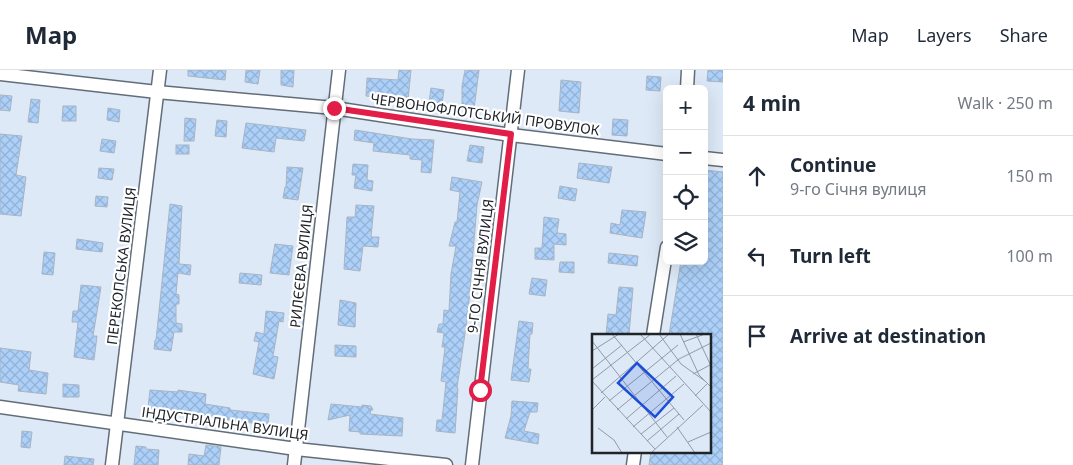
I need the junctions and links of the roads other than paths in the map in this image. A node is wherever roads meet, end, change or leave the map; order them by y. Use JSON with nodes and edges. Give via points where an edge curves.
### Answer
{"nodes":[{"id":1,"x":160,"y":70,"type":"edge"},
{"id":2,"x":339,"y":70,"type":"edge"},
{"id":3,"x":518,"y":70,"type":"edge"},
{"id":4,"x":688,"y":70,"type":"edge"},
{"id":5,"x":0,"y":74,"type":"edge"},
{"id":6,"x":687,"y":85,"type":"edge"},
{"id":7,"x":157,"y":92,"type":"junction"},
{"id":8,"x":334,"y":108,"type":"junction"},
{"id":9,"x":511,"y":134,"type":"junction"},
{"id":10,"x":663,"y":153,"type":"edge"},
{"id":11,"x":708,"y":158,"type":"edge"},
{"id":12,"x":723,"y":160,"type":"edge"},
{"id":13,"x":664,"y":265,"type":"edge"},
{"id":14,"x":653,"y":334,"type":"edge"},
{"id":15,"x":0,"y":407,"type":"edge"},
{"id":16,"x":118,"y":422,"type":"junction"},
{"id":17,"x":296,"y":449,"type":"junction"},
{"id":18,"x":635,"y":452,"type":"edge"},
{"id":19,"x":112,"y":465,"type":"edge"},
{"id":20,"x":294,"y":465,"type":"edge"},
{"id":21,"x":446,"y":465,"type":"edge"},
{"id":22,"x":472,"y":465,"type":"edge"},
{"id":23,"x":633,"y":465,"type":"edge"}],
"edges":[{"from":1,"to":7,"type":"street","name":"ПЕРЕКОПСЬКА ВУЛИЦЯ"},
{"from":2,"to":8,"type":"street","name":"РИЛЄЄВА ВУЛИЦЯ"},
{"from":3,"to":9,"type":"street","name":"9-ГО СІЧНЯ ВУЛИЦЯ"},
{"from":4,"to":6,"type":"street"},
{"from":5,"to":7,"type":"street","name":"ЧЕРВОНОФЛОТСЬКИЙ ПРОВУЛОК"},
{"from":7,"to":8,"type":"street","name":"ЧЕРВОНОФЛОТСЬКИЙ ПРОВУЛОК"},
{"from":7,"to":16,"type":"street","name":"ПЕРЕКОПСЬКА ВУЛИЦЯ"},
{"from":8,"to":9,"type":"street","name":"ЧЕРВОНОФЛОТСЬКИЙ ПРОВУЛОК"},
{"from":8,"to":17,"type":"street","name":"РИЛЄЄВА ВУЛИЦЯ"},
{"from":9,"to":10,"type":"street","name":"ЧЕРВОНОФЛОТСЬКИЙ ПРОВУЛОК"},
{"from":9,"to":22,"type":"street","name":"9-ГО СІЧНЯ ВУЛИЦЯ"},
{"from":11,"to":12,"type":"street"},
{"from":13,"to":14,"type":"street"},
{"from":15,"to":16,"type":"street","name":"ІНДУСТРІАЛЬНА ВУЛИЦЯ"},
{"from":16,"to":17,"type":"street","name":"ІНДУСТРІАЛЬНА ВУЛИЦЯ"},
{"from":16,"to":19,"type":"street","name":"ПЕРЕКОПСЬКА ВУЛИЦЯ"},
{"from":17,"to":20,"type":"street","name":"РИЛЄЄВА ВУЛИЦЯ"},
{"from":17,"to":21,"type":"street","name":"ІНДУСТРІАЛЬНА ВУЛИЦЯ"},
{"from":18,"to":23,"type":"street"}]}
